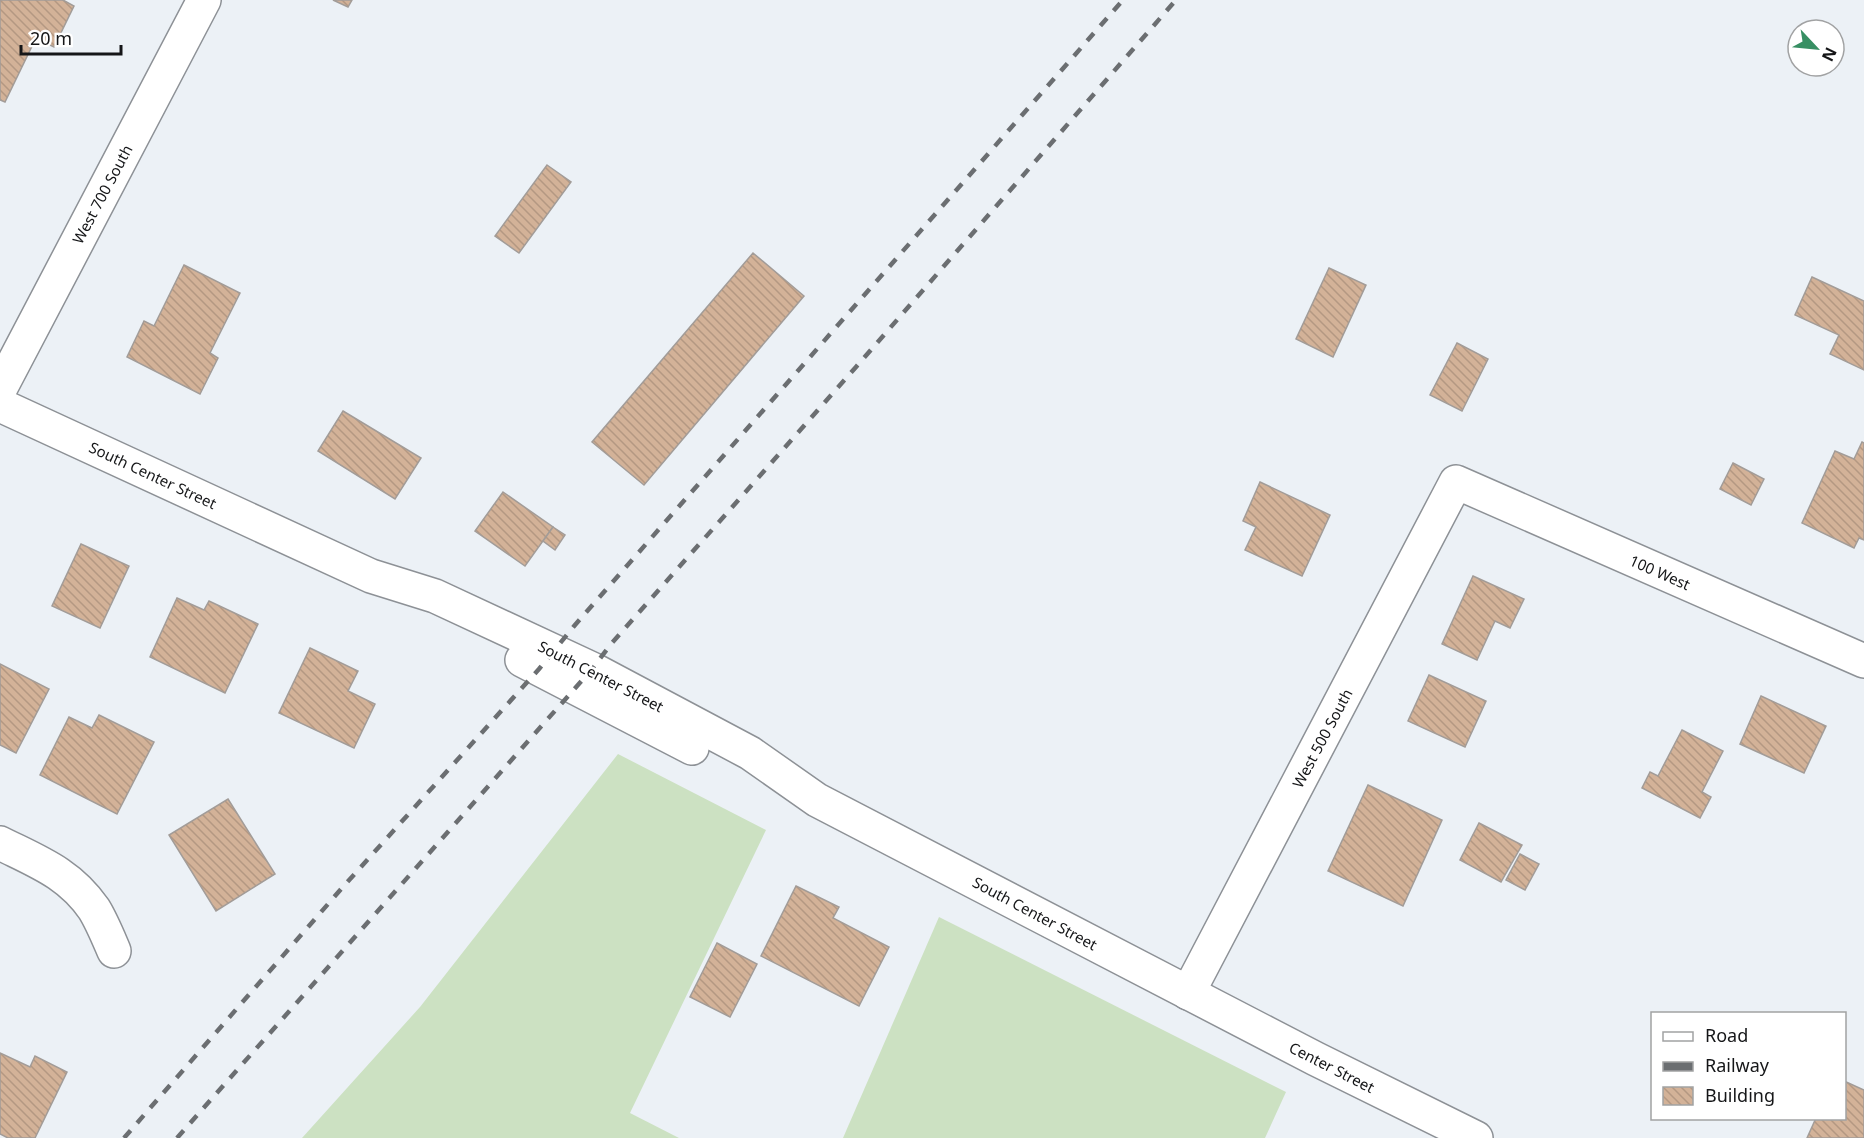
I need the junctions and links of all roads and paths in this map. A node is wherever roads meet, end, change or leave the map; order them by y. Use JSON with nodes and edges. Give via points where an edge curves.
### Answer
{"nodes":[{"id":1,"x":204,"y":0,"type":"edge"},
{"id":2,"x":0,"y":389,"type":"edge"},
{"id":3,"x":0,"y":405,"type":"edge"},
{"id":4,"x":1456,"y":482,"type":"joint"},
{"id":5,"x":1864,"y":661,"type":"edge"},
{"id":6,"x":0,"y":843,"type":"edge"},
{"id":7,"x":114,"y":951,"type":"dead end"},
{"id":8,"x":1188,"y":993,"type":"junction"},
{"id":9,"x":1476,"y":1138,"type":"edge"}],
"edges":[{"from":1,"to":2,"type":"street","name":"West 700 South"},
{"from":3,"to":8,"type":"street","name":"South Center Street","via":[[371,576],[433,617],[740,773],[818,800]]},
{"from":4,"to":5,"type":"street","name":"100 West"},
{"from":4,"to":8,"type":"street","name":"West 500 South"},
{"from":6,"to":7,"type":"street","via":[[58,872],[79,890],[95,911]]},
{"from":8,"to":9,"type":"street","name":"Center Street"}]}
